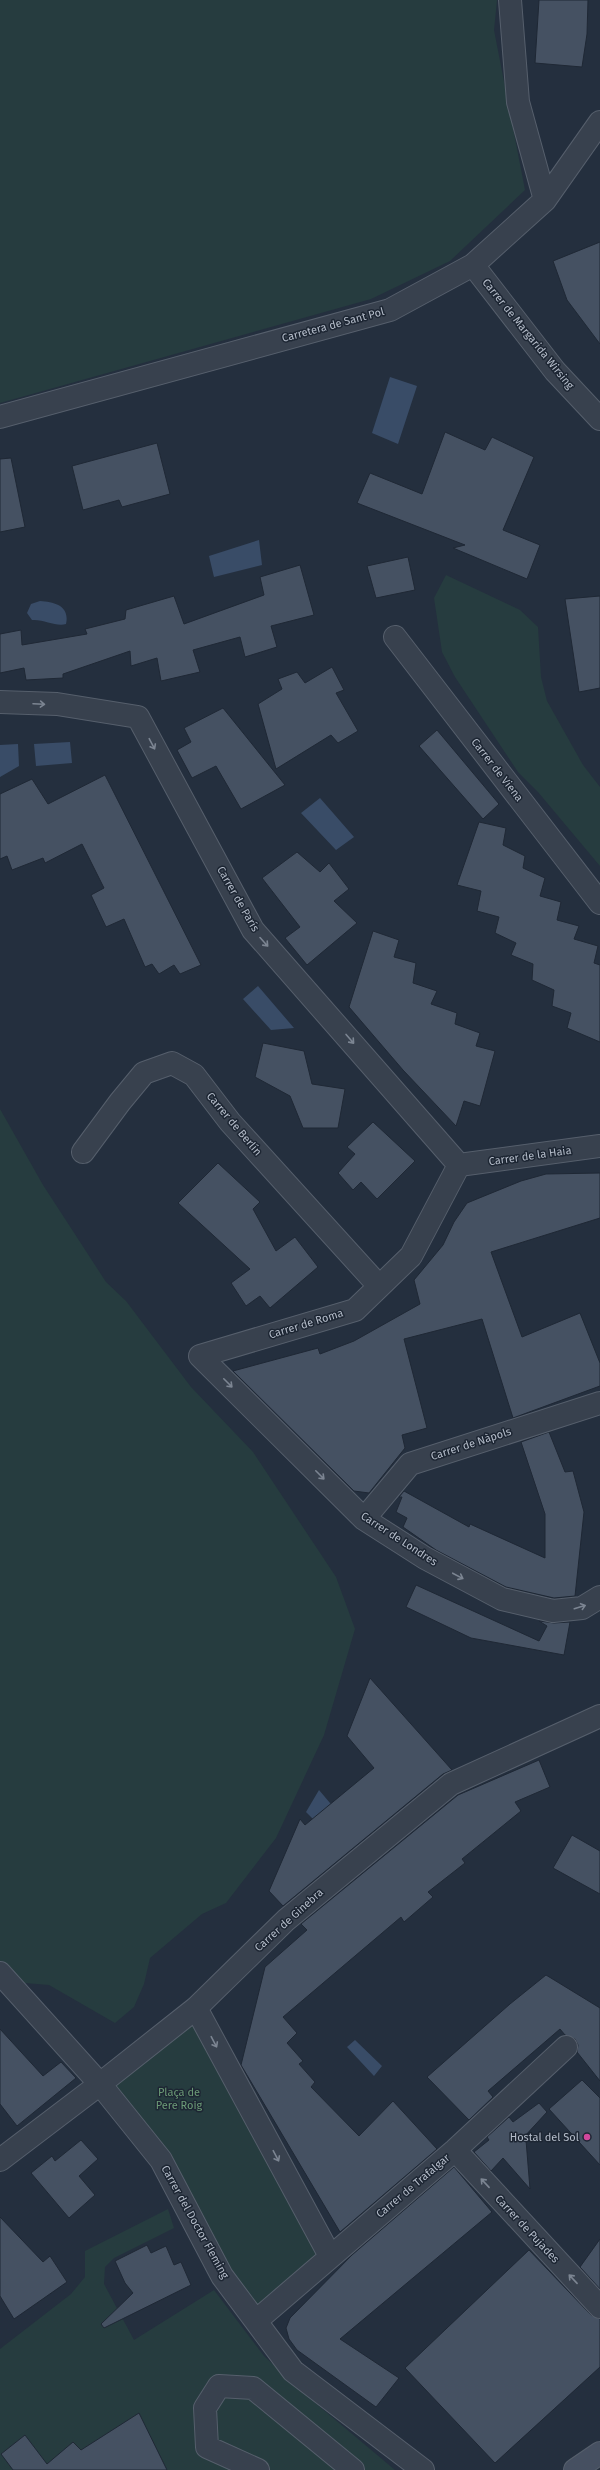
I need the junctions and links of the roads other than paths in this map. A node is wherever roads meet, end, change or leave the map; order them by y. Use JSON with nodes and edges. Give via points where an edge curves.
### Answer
{"nodes":[{"id":1,"x":510,"y":0,"type":"edge"},
{"id":2,"x":600,"y":122,"type":"edge"},
{"id":3,"x":545,"y":200,"type":"junction"},
{"id":4,"x":472,"y":265,"type":"junction"},
{"id":5,"x":0,"y":417,"type":"edge"},
{"id":6,"x":600,"y":419,"type":"edge"},
{"id":7,"x":395,"y":637,"type":"dead end"},
{"id":8,"x":0,"y":702,"type":"edge"},
{"id":9,"x":600,"y":903,"type":"edge"},
{"id":10,"x":600,"y":1146,"type":"edge"},
{"id":11,"x":83,"y":1152,"type":"dead end"},
{"id":12,"x":459,"y":1165,"type":"junction"},
{"id":13,"x":379,"y":1286,"type":"junction"},
{"id":14,"x":200,"y":1356,"type":"joint"},
{"id":15,"x":600,"y":1403,"type":"edge"},
{"id":16,"x":364,"y":1518,"type":"junction"},
{"id":17,"x":600,"y":1597,"type":"edge"},
{"id":18,"x":600,"y":1716,"type":"edge"},
{"id":19,"x":0,"y":1973,"type":"edge"},
{"id":20,"x":196,"y":2008,"type":"junction"},
{"id":21,"x":566,"y":2047,"type":"dead end"},
{"id":22,"x":100,"y":2084,"type":"junction"},
{"id":23,"x":455,"y":2150,"type":"junction"},
{"id":24,"x":0,"y":2160,"type":"edge"},
{"id":25,"x":330,"y":2256,"type":"junction"},
{"id":26,"x":600,"y":2307,"type":"edge"},
{"id":27,"x":256,"y":2321,"type":"junction"},
{"id":28,"x":600,"y":2453,"type":"edge"},
{"id":29,"x":600,"y":2460,"type":"edge"},
{"id":30,"x":258,"y":2470,"type":"edge"},
{"id":31,"x":354,"y":2470,"type":"edge"},
{"id":32,"x":423,"y":2470,"type":"edge"},
{"id":33,"x":575,"y":2470,"type":"edge"},
{"id":34,"x":596,"y":2470,"type":"edge"}],
"edges":[{"from":1,"to":3,"type":"street","via":[[518,102]]},
{"from":2,"to":3,"type":"street","name":"Carretera de Sant Pol"},
{"from":3,"to":4,"type":"street","name":"Carretera de Sant Pol"},
{"from":4,"to":5,"type":"street","name":"Carretera de Sant Pol","via":[[390,310]]},
{"from":4,"to":6,"type":"street","name":"Carrer de Margarida Wirsing","via":[[555,371]]},
{"from":7,"to":9,"type":"street","name":"Carrer de Viena"},
{"from":8,"to":12,"type":"street","name":"Carrer de París","one_way":true,"via":[[57,704],[138,717],[253,930]]},
{"from":10,"to":12,"type":"street","name":"Carrer de la Haia"},
{"from":11,"to":13,"type":"street","name":"Carrer de Berlín","via":[[144,1073],[172,1062],[194,1075],[230,1122]]},
{"from":12,"to":13,"type":"street","name":"Carrer de Roma","via":[[411,1256]]},
{"from":13,"to":14,"type":"street","name":"Carrer de Roma","via":[[355,1310]]},
{"from":14,"to":16,"type":"street","name":"Carrer de Londres","one_way":true},
{"from":15,"to":16,"type":"street","name":"Carrer de Nàpols","via":[[410,1464]]},
{"from":16,"to":17,"type":"street","name":"Carrer de Londres","one_way":true,"via":[[425,1558],[502,1599],[553,1611],[582,1608]]},
{"from":18,"to":20,"type":"street","name":"Carrer de Ginebra","via":[[450,1784],[286,1920]]},
{"from":19,"to":22,"type":"street","name":"Carrer del Doctor Fleming"},
{"from":20,"to":22,"type":"street","name":"Carrer de Ginebra"},
{"from":20,"to":25,"type":"street","one_way":true},
{"from":21,"to":23,"type":"street","name":"Carrer de Trafalgar"},
{"from":22,"to":24,"type":"street","name":"Carrer de Ginebra"},
{"from":22,"to":27,"type":"street","name":"Carrer del Doctor Fleming","via":[[161,2160],[222,2276]]},
{"from":23,"to":25,"type":"street","name":"Carrer de Trafalgar"},
{"from":26,"to":23,"type":"street","name":"Carrer de Pujades","one_way":true},
{"from":25,"to":27,"type":"street","name":"Carrer de Trafalgar"},
{"from":27,"to":32,"type":"street","name":"Carrer del Doctor Fleming","via":[[293,2371]]},
{"from":28,"to":33,"type":"main road"},
{"from":29,"to":34,"type":"main road"},
{"from":30,"to":31,"type":"street","via":[[207,2447],[205,2408],[219,2386],[253,2388]]}]}
